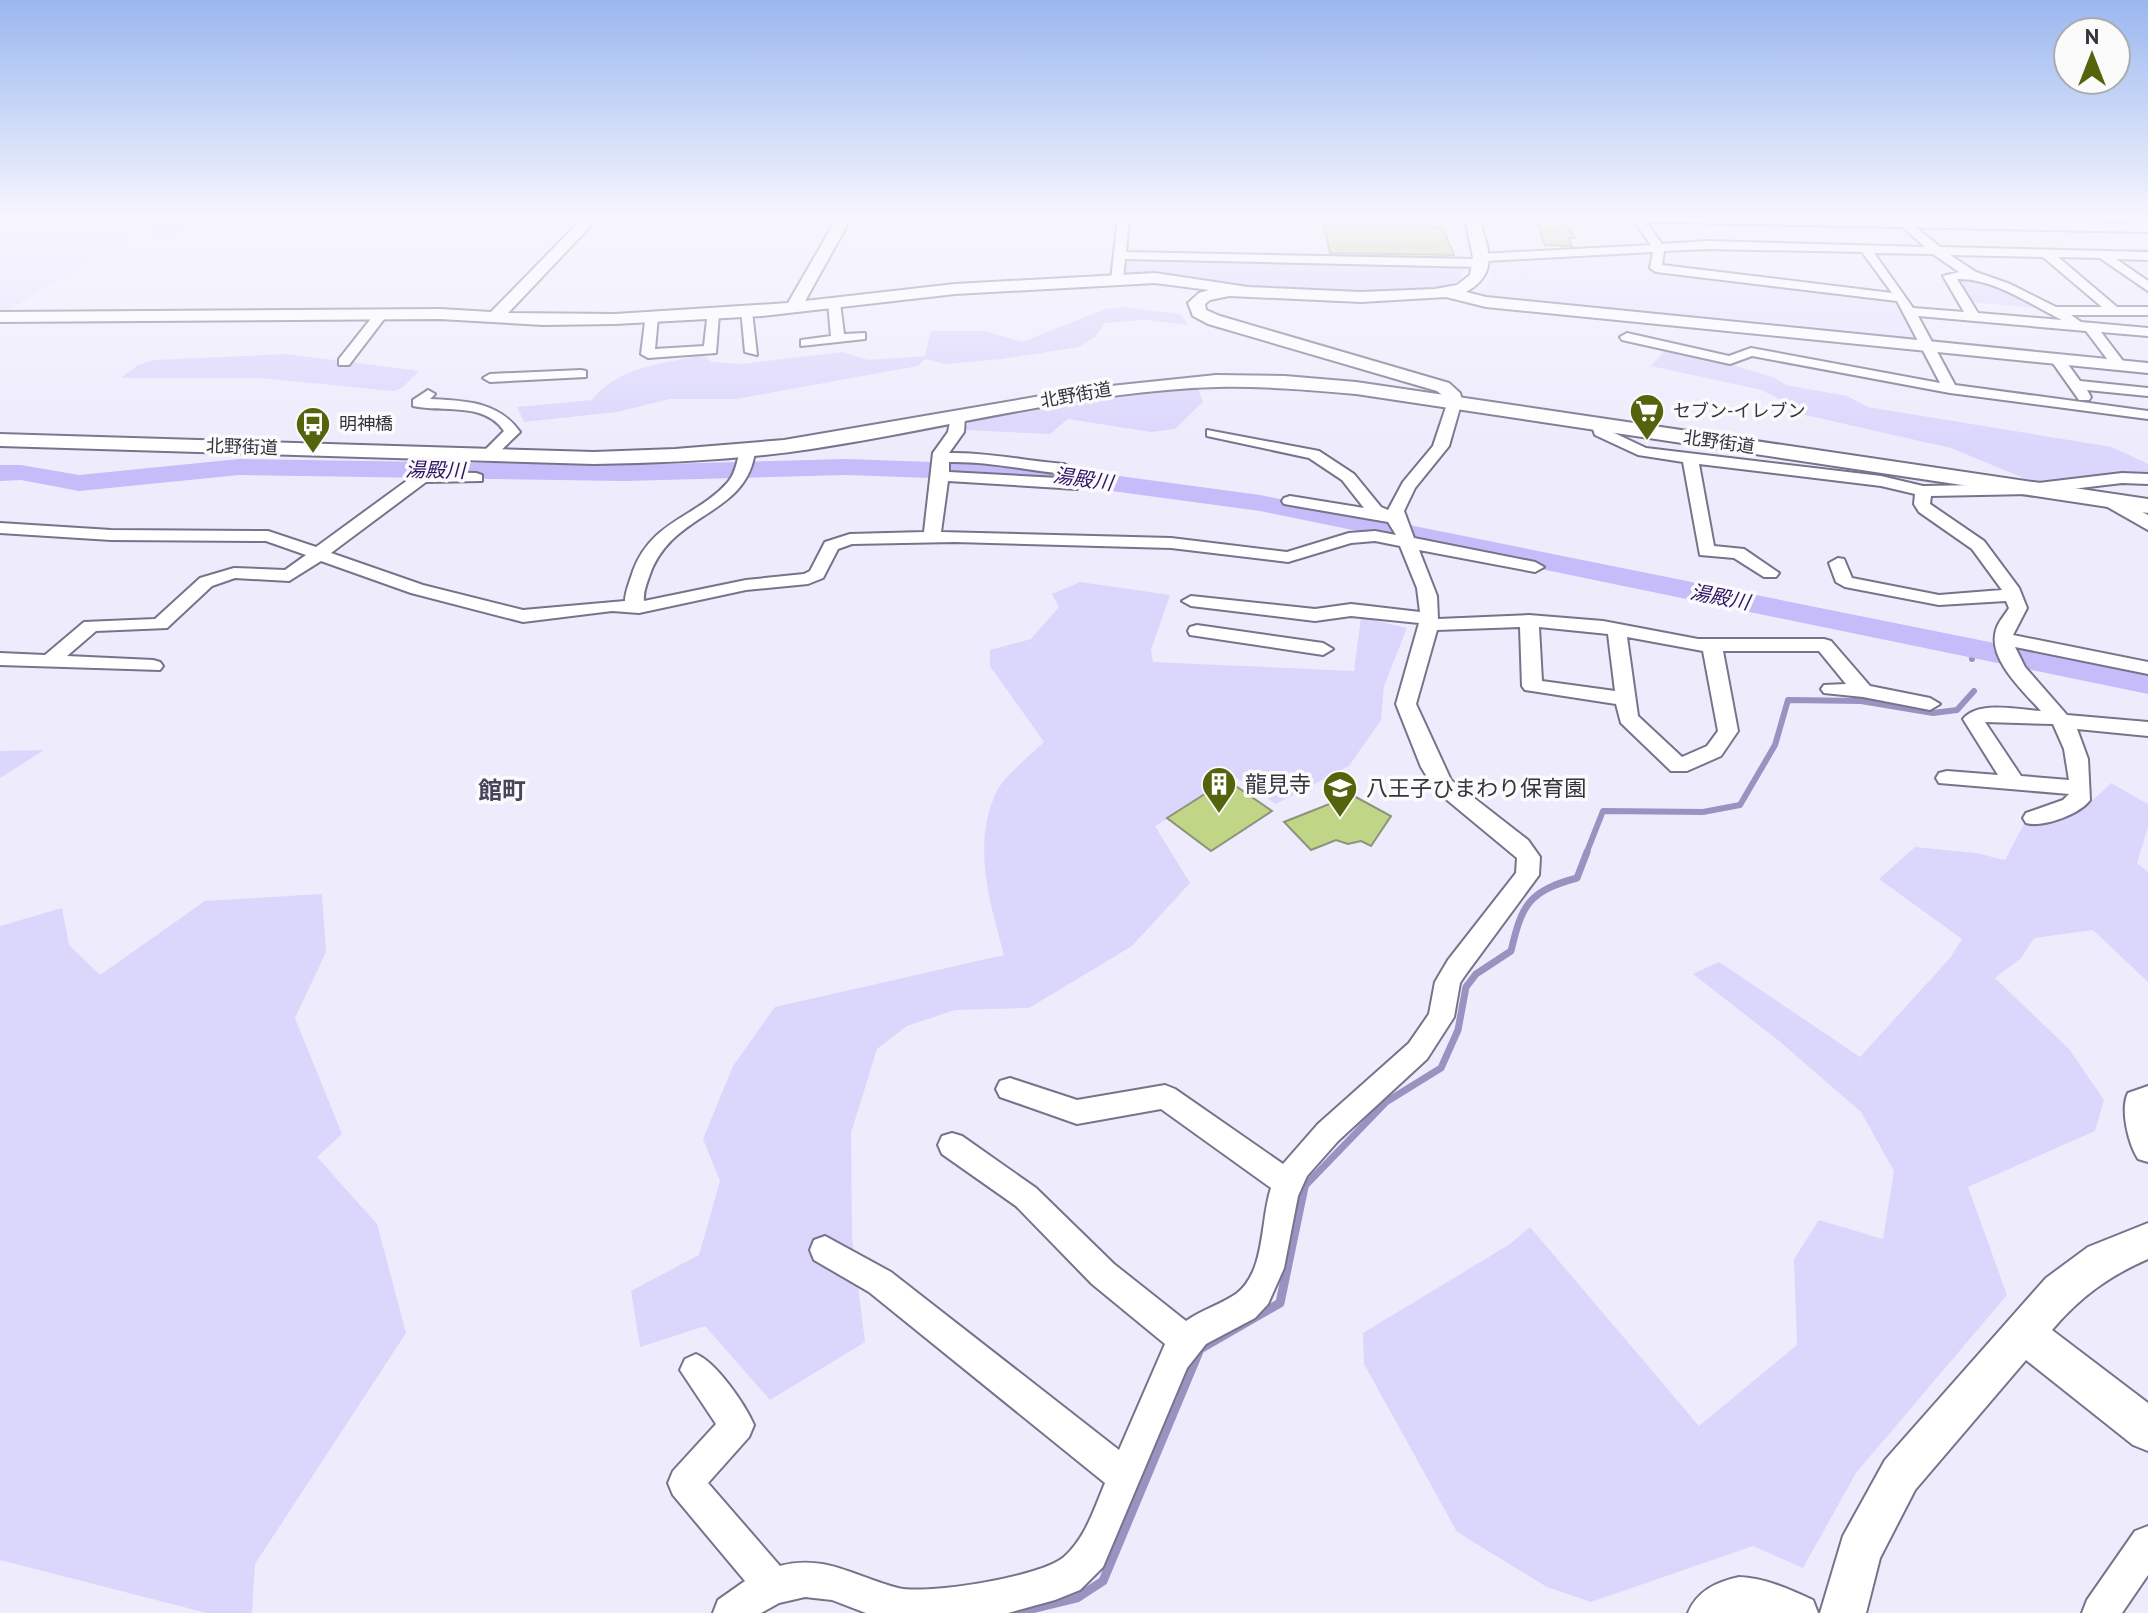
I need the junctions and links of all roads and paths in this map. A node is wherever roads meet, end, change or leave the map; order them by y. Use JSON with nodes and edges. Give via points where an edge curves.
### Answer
{"nodes":[{"id":1,"x":518,"y":293,"type":"edge"},
{"id":2,"x":802,"y":293,"type":"edge"},
{"id":3,"x":918,"y":293,"type":"edge"},
{"id":4,"x":1227,"y":293,"type":"edge"},
{"id":5,"x":1309,"y":293,"type":"edge"},
{"id":6,"x":1448,"y":293,"type":"edge"},
{"id":7,"x":1452,"y":293,"type":"edge"},
{"id":8,"x":1885,"y":293,"type":"edge"},
{"id":9,"x":1898,"y":293,"type":"edge"},
{"id":10,"x":1960,"y":293,"type":"edge"},
{"id":11,"x":2013,"y":293,"type":"edge"},
{"id":12,"x":2093,"y":293,"type":"edge"},
{"id":13,"x":1902,"y":298,"type":"junction"},
{"id":14,"x":834,"y":303,"type":"junction"},
{"id":15,"x":794,"y":307,"type":"junction"},
{"id":16,"x":1909,"y":311,"type":"junction"},
{"id":17,"x":2053,"y":311,"type":"junction"},
{"id":18,"x":2114,"y":311,"type":"junction"},
{"id":19,"x":2148,"y":311,"type":"edge"},
{"id":20,"x":746,"y":312,"type":"junction"},
{"id":21,"x":382,"y":314,"type":"junction"},
{"id":22,"x":713,"y":314,"type":"junction"},
{"id":23,"x":0,"y":317,"type":"edge"},
{"id":24,"x":495,"y":317,"type":"junction"},
{"id":25,"x":651,"y":317,"type":"junction"},
{"id":26,"x":1974,"y":317,"type":"junction"},
{"id":27,"x":1745,"y":328,"type":"junction"},
{"id":28,"x":2089,"y":328,"type":"junction"},
{"id":29,"x":2148,"y":332,"type":"edge"},
{"id":30,"x":860,"y":336,"type":"dead end"},
{"id":31,"x":1627,"y":337,"type":"dead end"},
{"id":32,"x":838,"y":339,"type":"junction"},
{"id":33,"x":806,"y":343,"type":"dead end"},
{"id":34,"x":1927,"y":346,"type":"junction"},
{"id":35,"x":752,"y":352,"type":"dead end"},
{"id":36,"x":1751,"y":352,"type":"junction"},
{"id":37,"x":2057,"y":359,"type":"junction"},
{"id":38,"x":344,"y":362,"type":"dead end"},
{"id":39,"x":506,"y":362,"type":"dead end"},
{"id":40,"x":2119,"y":365,"type":"junction"},
{"id":41,"x":2148,"y":368,"type":"edge"},
{"id":42,"x":581,"y":374,"type":"dead end"},
{"id":43,"x":2076,"y":385,"type":"junction"},
{"id":44,"x":1950,"y":389,"type":"junction"},
{"id":45,"x":2148,"y":392,"type":"edge"},
{"id":46,"x":428,"y":394,"type":"dead end"},
{"id":47,"x":1454,"y":404,"type":"junction"},
{"id":48,"x":2092,"y":410,"type":"junction"},
{"id":49,"x":2148,"y":415,"type":"edge"},
{"id":50,"x":958,"y":417,"type":"junction"},
{"id":51,"x":1600,"y":426,"type":"junction"},
{"id":52,"x":1212,"y":433,"type":"dead end"},
{"id":53,"x":0,"y":440,"type":"edge"},
{"id":54,"x":488,"y":455,"type":"junction"},
{"id":55,"x":1690,"y":456,"type":"junction"},
{"id":56,"x":1851,"y":462,"type":"junction"},
{"id":57,"x":744,"y":463,"type":"junction"},
{"id":58,"x":431,"y":467,"type":"junction"},
{"id":59,"x":940,"y":467,"type":"junction"},
{"id":60,"x":1064,"y":469,"type":"dead end"},
{"id":61,"x":476,"y":478,"type":"dead end"},
{"id":62,"x":2148,"y":479,"type":"edge"},
{"id":63,"x":1881,"y":481,"type":"junction"},
{"id":64,"x":1077,"y":484,"type":"dead end"},
{"id":65,"x":2030,"y":489,"type":"junction"},
{"id":66,"x":1923,"y":491,"type":"junction"},
{"id":67,"x":1290,"y":501,"type":"dead end"},
{"id":68,"x":2111,"y":501,"type":"junction"},
{"id":69,"x":2148,"y":506,"type":"edge"},
{"id":70,"x":2148,"y":524,"type":"edge"},
{"id":71,"x":0,"y":528,"type":"edge"},
{"id":72,"x":1398,"y":528,"type":"junction"},
{"id":73,"x":932,"y":537,"type":"junction"},
{"id":74,"x":321,"y":553,"type":"junction"},
{"id":75,"x":1838,"y":563,"type":"dead end"},
{"id":76,"x":1535,"y":567,"type":"dead end"},
{"id":77,"x":1770,"y":573,"type":"dead end"},
{"id":78,"x":2012,"y":595,"type":"junction"},
{"id":79,"x":1191,"y":601,"type":"dead end"},
{"id":80,"x":639,"y":607,"type":"junction"},
{"id":81,"x":1281,"y":611,"type":"junction"},
{"id":82,"x":1429,"y":621,"type":"junction"},
{"id":83,"x":1529,"y":621,"type":"junction"},
{"id":84,"x":1706,"y":624,"type":"dead end"},
{"id":85,"x":1617,"y":630,"type":"junction"},
{"id":86,"x":1197,"y":631,"type":"dead end"},
{"id":87,"x":2004,"y":640,"type":"junction"},
{"id":88,"x":1274,"y":641,"type":"junction"},
{"id":89,"x":1714,"y":645,"type":"junction"},
{"id":90,"x":1323,"y":649,"type":"dead end"},
{"id":91,"x":0,"y":659,"type":"edge"},
{"id":92,"x":50,"y":661,"type":"junction"},
{"id":93,"x":153,"y":666,"type":"dead end"},
{"id":94,"x":2148,"y":668,"type":"edge"},
{"id":95,"x":1831,"y":689,"type":"dead end"},
{"id":96,"x":1863,"y":691,"type":"junction"},
{"id":97,"x":1624,"y":699,"type":"junction"},
{"id":98,"x":1930,"y":704,"type":"dead end"},
{"id":99,"x":2060,"y":720,"type":"junction"},
{"id":100,"x":2125,"y":728,"type":"junction"},
{"id":101,"x":2148,"y":729,"type":"edge"},
{"id":102,"x":2148,"y":737,"type":"edge"},
{"id":103,"x":1947,"y":778,"type":"dead end"},
{"id":104,"x":2014,"y":782,"type":"junction"},
{"id":105,"x":2080,"y":788,"type":"junction"},
{"id":106,"x":2034,"y":818,"type":"dead end"},
{"id":107,"x":1010,"y":1089,"type":"dead end"},
{"id":108,"x":2148,"y":1098,"type":"edge"},
{"id":109,"x":952,"y":1145,"type":"dead end"},
{"id":110,"x":2148,"y":1150,"type":"edge"},
{"id":111,"x":1288,"y":1184,"type":"junction"},
{"id":112,"x":2148,"y":1241,"type":"edge"},
{"id":113,"x":825,"y":1250,"type":"dead end"},
{"id":114,"x":2023,"y":1332,"type":"junction"},
{"id":115,"x":1187,"y":1342,"type":"junction"},
{"id":116,"x":696,"y":1370,"type":"dead end"},
{"id":117,"x":2148,"y":1430,"type":"edge"},
{"id":118,"x":1123,"y":1475,"type":"junction"},
{"id":119,"x":2142,"y":1564,"type":"edge"},
{"id":120,"x":773,"y":1586,"type":"junction"},
{"id":121,"x":731,"y":1613,"type":"edge"},
{"id":122,"x":1706,"y":1613,"type":"edge"},
{"id":123,"x":1800,"y":1613,"type":"edge"},
{"id":124,"x":1843,"y":1613,"type":"edge"},
{"id":125,"x":2100,"y":1613,"type":"edge"}],
"edges":[{"from":1,"to":24,"type":"street"},
{"from":2,"to":15,"type":"street"},
{"from":3,"to":14,"type":"street"},
{"from":4,"to":47,"type":"street","via":[[1205,296],[1197,309],[1214,320],[1443,387]]},
{"from":5,"to":6,"type":"street"},
{"from":7,"to":27,"type":"street","via":[[1486,302]]},
{"from":8,"to":13,"type":"street"},
{"from":9,"to":13,"type":"street"},
{"from":10,"to":26,"type":"street"},
{"from":11,"to":17,"type":"street"},
{"from":12,"to":18,"type":"street"},
{"from":13,"to":16,"type":"street"},
{"from":14,"to":15,"type":"street"},
{"from":14,"to":32,"type":"street"},
{"from":15,"to":20,"type":"street"},
{"from":16,"to":26,"type":"street"},
{"from":16,"to":34,"type":"street"},
{"from":17,"to":18,"type":"street"},
{"from":17,"to":28,"type":"street"},
{"from":18,"to":19,"type":"street"},
{"from":20,"to":22,"type":"street"},
{"from":20,"to":35,"type":"street"},
{"from":21,"to":23,"type":"street"},
{"from":21,"to":24,"type":"street"},
{"from":21,"to":38,"type":"street"},
{"from":22,"to":25,"type":"street"},
{"from":22,"to":25,"type":"street","via":[[711,350],[648,354]]},
{"from":24,"to":25,"type":"street"},
{"from":26,"to":28,"type":"street"},
{"from":27,"to":34,"type":"street"},
{"from":27,"to":36,"type":"street"},
{"from":28,"to":29,"type":"street"},
{"from":28,"to":40,"type":"street"},
{"from":30,"to":32,"type":"street"},
{"from":31,"to":36,"type":"street","via":[[1730,360]]},
{"from":32,"to":33,"type":"street"},
{"from":34,"to":37,"type":"street"},
{"from":34,"to":44,"type":"street"},
{"from":36,"to":44,"type":"street"},
{"from":37,"to":40,"type":"street"},
{"from":37,"to":43,"type":"street"},
{"from":39,"to":42,"type":"street","via":[[487,381]]},
{"from":40,"to":41,"type":"street"},
{"from":43,"to":45,"type":"street"},
{"from":43,"to":48,"type":"street"},
{"from":44,"to":48,"type":"street"},
{"from":46,"to":54,"type":"street","via":[[418,403],[484,409],[501,418],[512,432]]},
{"from":47,"to":50,"type":"main road","name":"北野街道","via":[[1329,385],[1208,380],[1111,389]]},
{"from":47,"to":51,"type":"main road","name":"北野街道"},
{"from":47,"to":72,"type":"street","via":[[1442,444],[1415,475],[1395,513]]},
{"from":48,"to":49,"type":"street"},
{"from":50,"to":57,"type":"main road","name":"北野街道"},
{"from":50,"to":59,"type":"street"},
{"from":51,"to":55,"type":"street","via":[[1600,432],[1643,452]]},
{"from":51,"to":56,"type":"main road","name":"北野街道"},
{"from":52,"to":72,"type":"street","via":[[1314,454],[1348,477],[1375,511]]},
{"from":53,"to":58,"type":"main road","name":"北野街道"},
{"from":54,"to":57,"type":"main road","name":"北野街道"},
{"from":54,"to":58,"type":"main road","name":"北野街道"},
{"from":55,"to":63,"type":"street"},
{"from":55,"to":77,"type":"street","via":[[1706,551],[1738,553]]},
{"from":56,"to":63,"type":"street"},
{"from":56,"to":65,"type":"main road","name":"北野街道"},
{"from":57,"to":80,"type":"street","via":[[726,493],[655,544],[633,599]]},
{"from":58,"to":61,"type":"street"},
{"from":58,"to":74,"type":"street"},
{"from":59,"to":60,"type":"street","via":[[975,457]]},
{"from":59,"to":64,"type":"street"},
{"from":59,"to":73,"type":"street"},
{"from":62,"to":65,"type":"street"},
{"from":63,"to":66,"type":"street"},
{"from":65,"to":66,"type":"street"},
{"from":65,"to":68,"type":"main road","name":"北野街道"},
{"from":66,"to":78,"type":"street","via":[[1925,508],[1978,545]]},
{"from":67,"to":72,"type":"street"},
{"from":68,"to":69,"type":"main road","name":"北野街道"},
{"from":68,"to":70,"type":"street"},
{"from":71,"to":74,"type":"street","via":[[258,535]]},
{"from":72,"to":73,"type":"street","via":[[1278,557],[1171,543]]},
{"from":72,"to":76,"type":"street"},
{"from":72,"to":82,"type":"street","via":[[1429,598]]},
{"from":73,"to":80,"type":"street","via":[[841,541],[831,546],[817,574],[808,579],[746,585]]},
{"from":74,"to":80,"type":"street","via":[[417,589],[516,615]]},
{"from":74,"to":92,"type":"street","via":[[289,576],[234,573],[206,582],[160,624],[91,626]]},
{"from":75,"to":78,"type":"street","via":[[1845,582],[1908,594],[1964,600]]},
{"from":78,"to":87,"type":"street","via":[[2018,608],[2007,623]]},
{"from":79,"to":81,"type":"street"},
{"from":81,"to":82,"type":"street","via":[[1315,615],[1351,610]]},
{"from":81,"to":88,"type":"street"},
{"from":82,"to":83,"type":"street","via":[[1464,628]]},
{"from":82,"to":111,"type":"street","via":[[1406,697],[1408,711],[1443,785],[1520,846],[1529,857],[1529,870],[1452,974],[1432,1034],[1308,1153]]},
{"from":83,"to":85,"type":"street"},
{"from":83,"to":97,"type":"street","via":[[1532,686]]},
{"from":84,"to":89,"type":"street"},
{"from":85,"to":89,"type":"street"},
{"from":85,"to":97,"type":"street"},
{"from":86,"to":88,"type":"street"},
{"from":87,"to":94,"type":"street"},
{"from":87,"to":99,"type":"street","via":[[2032,690]]},
{"from":88,"to":90,"type":"street"},
{"from":89,"to":96,"type":"street","via":[[1824,645]]},
{"from":89,"to":97,"type":"street","via":[[1728,731],[1707,756],[1679,766],[1628,718]]},
{"from":91,"to":92,"type":"street"},
{"from":92,"to":93,"type":"street"},
{"from":95,"to":96,"type":"street"},
{"from":96,"to":98,"type":"street"},
{"from":99,"to":100,"type":"street"},
{"from":99,"to":104,"type":"street","via":[[1982,715],[1973,719]]},
{"from":99,"to":105,"type":"street","via":[[2077,758]]},
{"from":100,"to":101,"type":"street"},
{"from":100,"to":102,"type":"street"},
{"from":103,"to":104,"type":"street"},
{"from":104,"to":105,"type":"street"},
{"from":105,"to":106,"type":"street","via":[[2079,800]]},
{"from":107,"to":111,"type":"street","via":[[1077,1112],[1165,1097]]},
{"from":108,"to":110,"type":"street","via":[[2138,1101]]},
{"from":109,"to":115,"type":"street","via":[[1026,1197],[1103,1274]]},
{"from":111,"to":115,"type":"street","via":[[1269,1271],[1255,1297]]},
{"from":112,"to":114,"type":"street","via":[[2081,1274]]},
{"from":113,"to":118,"type":"street","via":[[880,1282]]},
{"from":114,"to":117,"type":"street"},
{"from":114,"to":124,"type":"street","via":[[1900,1475],[1859,1552]]},
{"from":115,"to":118,"type":"street","via":[[1175,1357]]},
{"from":116,"to":120,"type":"street","via":[[737,1425],[685,1483]]},
{"from":118,"to":120,"type":"street","via":[[1090,1556],[1066,1578],[1032,1589],[907,1608],[830,1581]]},
{"from":119,"to":125,"type":"street"},
{"from":120,"to":121,"type":"street"},
{"from":122,"to":123,"type":"street","via":[[1728,1597],[1749,1595]]}]}
